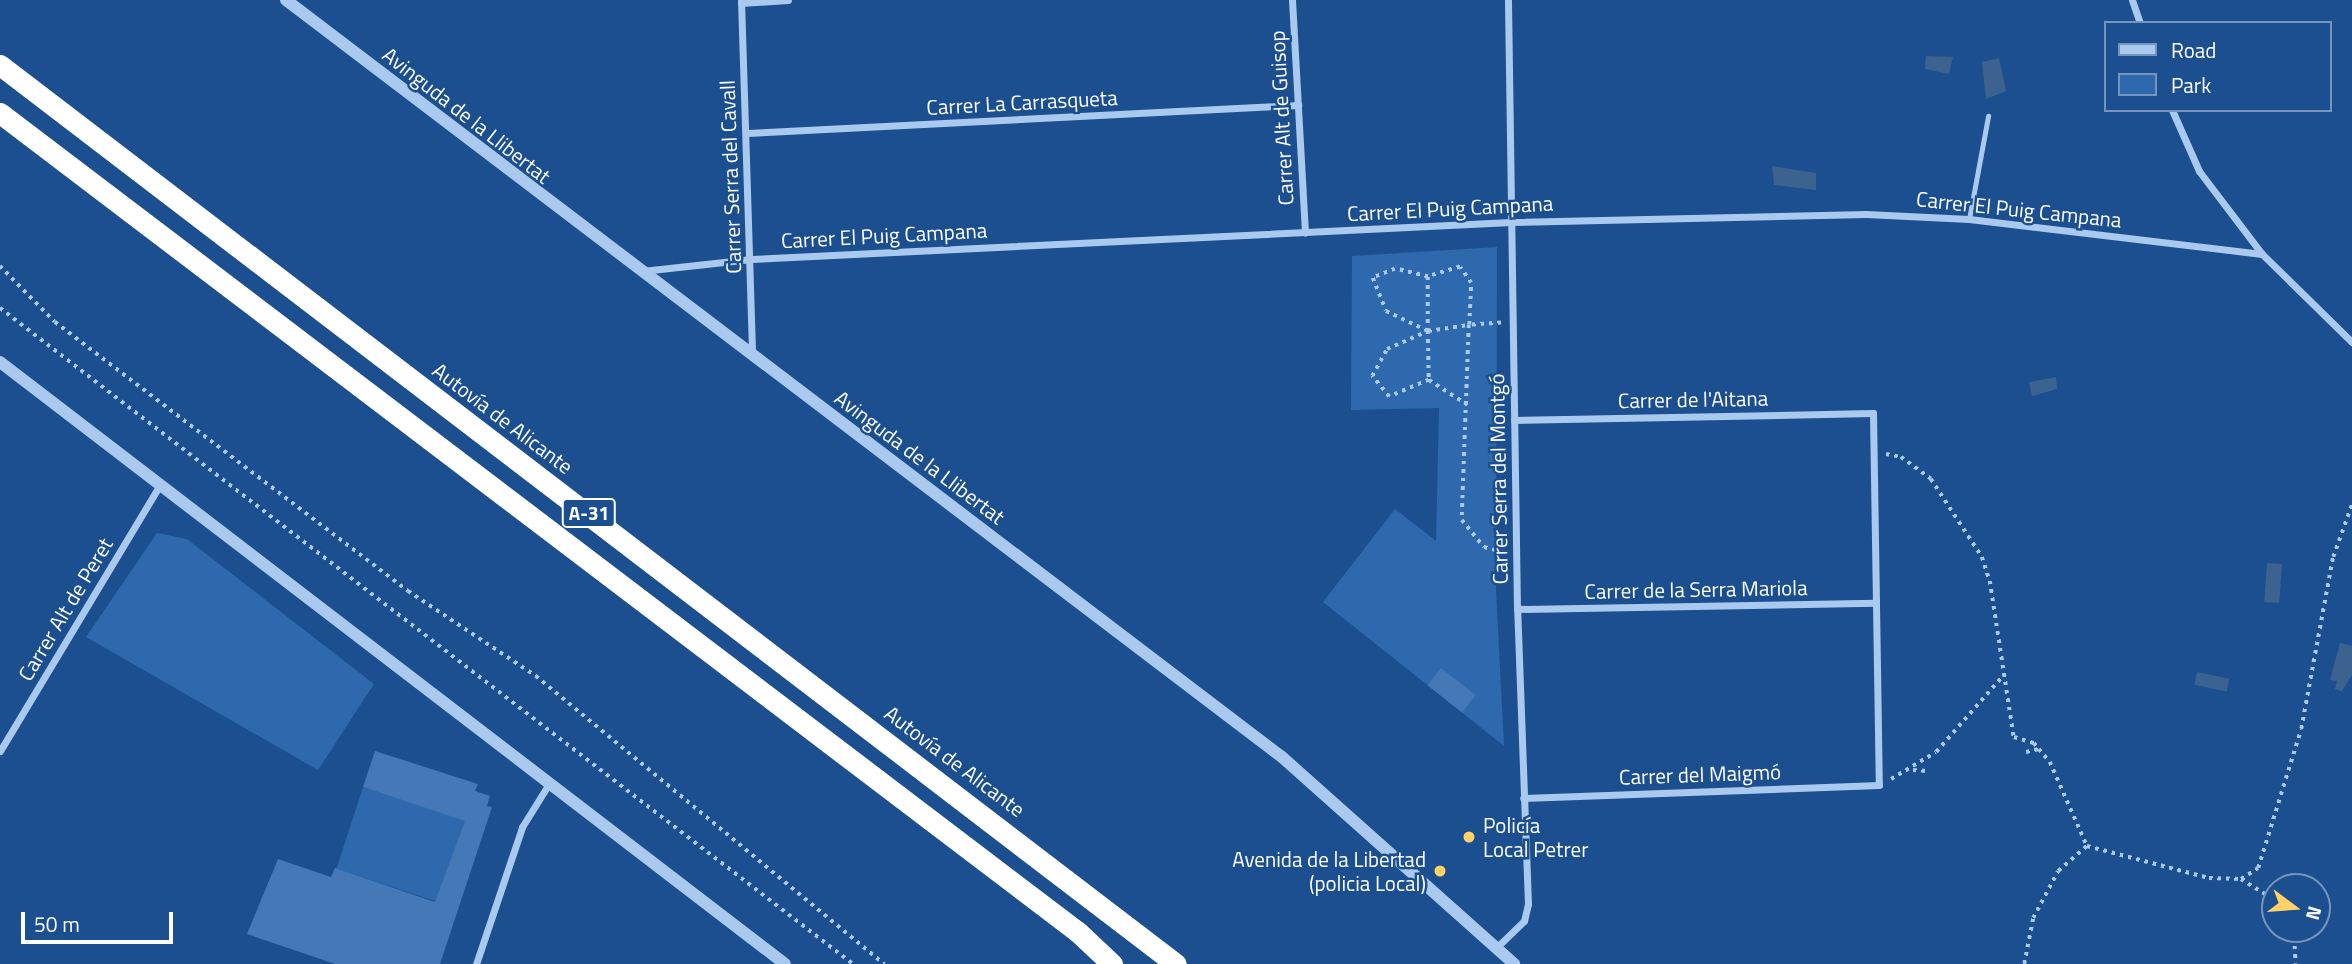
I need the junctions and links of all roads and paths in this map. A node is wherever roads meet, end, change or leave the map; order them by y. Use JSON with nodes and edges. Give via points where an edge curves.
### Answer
{"nodes":[{"id":1,"x":286,"y":0,"type":"edge"},
{"id":2,"x":788,"y":0,"type":"edge"},
{"id":3,"x":1292,"y":0,"type":"edge"},
{"id":4,"x":1508,"y":0,"type":"edge"},
{"id":5,"x":2132,"y":0,"type":"edge"},
{"id":6,"x":741,"y":1,"type":"edge"},
{"id":7,"x":2139,"y":21,"type":"edge"},
{"id":8,"x":0,"y":65,"type":"edge"},
{"id":9,"x":1298,"y":105,"type":"junction"},
{"id":10,"x":2173,"y":112,"type":"edge"},
{"id":11,"x":0,"y":113,"type":"edge"},
{"id":12,"x":1988,"y":116,"type":"dead end"},
{"id":13,"x":747,"y":133,"type":"junction"},
{"id":14,"x":1969,"y":219,"type":"junction"},
{"id":15,"x":1511,"y":222,"type":"junction"},
{"id":16,"x":1305,"y":233,"type":"junction"},
{"id":17,"x":2262,"y":254,"type":"junction"},
{"id":18,"x":751,"y":259,"type":"junction"},
{"id":19,"x":0,"y":266,"type":"edge"},
{"id":20,"x":640,"y":271,"type":"junction"},
{"id":21,"x":1427,"y":277,"type":"junction"},
{"id":22,"x":0,"y":308,"type":"edge"},
{"id":23,"x":1513,"y":322,"type":"junction"},
{"id":24,"x":1469,"y":325,"type":"junction"},
{"id":25,"x":1428,"y":331,"type":"junction"},
{"id":26,"x":2352,"y":342,"type":"edge"},
{"id":27,"x":752,"y":353,"type":"junction"},
{"id":28,"x":0,"y":362,"type":"edge"},
{"id":29,"x":1429,"y":380,"type":"junction"},
{"id":30,"x":1469,"y":406,"type":"junction"},
{"id":31,"x":1514,"y":420,"type":"junction"},
{"id":32,"x":1874,"y":452,"type":"junction"},
{"id":33,"x":159,"y":486,"type":"junction"},
{"id":34,"x":2352,"y":504,"type":"edge"},
{"id":35,"x":1516,"y":554,"type":"junction"},
{"id":36,"x":1876,"y":604,"type":"junction"},
{"id":37,"x":1517,"y":609,"type":"junction"},
{"id":38,"x":2002,"y":677,"type":"junction"},
{"id":39,"x":2039,"y":749,"type":"junction"},
{"id":40,"x":0,"y":751,"type":"edge"},
{"id":41,"x":2026,"y":752,"type":"dead end"},
{"id":42,"x":1911,"y":769,"type":"junction"},
{"id":43,"x":1927,"y":771,"type":"dead end"},
{"id":44,"x":550,"y":782,"type":"junction"},
{"id":45,"x":1879,"y":785,"type":"junction"},
{"id":46,"x":1523,"y":798,"type":"junction"},
{"id":47,"x":2087,"y":846,"type":"junction"},
{"id":48,"x":2241,"y":879,"type":"junction"},
{"id":49,"x":2261,"y":891,"type":"edge"},
{"id":50,"x":2295,"y":943,"type":"edge"},
{"id":51,"x":1498,"y":946,"type":"junction"},
{"id":52,"x":476,"y":964,"type":"edge"},
{"id":53,"x":785,"y":964,"type":"edge"},
{"id":54,"x":853,"y":964,"type":"edge"},
{"id":55,"x":884,"y":964,"type":"edge"},
{"id":56,"x":1112,"y":964,"type":"edge"},
{"id":57,"x":1176,"y":964,"type":"edge"},
{"id":58,"x":1514,"y":964,"type":"edge"},
{"id":59,"x":2024,"y":964,"type":"edge"},
{"id":60,"x":2296,"y":964,"type":"edge"}],
"edges":[{"from":1,"to":20,"type":"street","name":"Avinguda de la Llibertat"},
{"from":2,"to":6,"type":"street"},
{"from":3,"to":9,"type":"street","name":"Carrer Alt de Guisop"},
{"from":4,"to":15,"type":"street","name":"Carrer Serra del Montgó"},
{"from":5,"to":7,"type":"street"},
{"from":6,"to":13,"type":"street","name":"Carrer Serra del Cavall"},
{"from":8,"to":57,"type":"highway","name":"Autovía de Alicante","number":"A-31"},
{"from":9,"to":13,"type":"street","name":"Carrer La Carrasqueta"},
{"from":9,"to":16,"type":"street","name":"Carrer Alt de Guisop"},
{"from":10,"to":17,"type":"street","via":[[2199,171]]},
{"from":11,"to":56,"type":"highway","number":"A-31","via":[[1066,924]]},
{"from":12,"to":14,"type":"lane"},
{"from":13,"to":18,"type":"street","name":"Carrer Serra del Cavall"},
{"from":14,"to":15,"type":"street","name":"Carrer El Puig Campana","via":[[1866,214]]},
{"from":14,"to":17,"type":"street","name":"Carrer El Puig Campana"},
{"from":15,"to":16,"type":"street","name":"Carrer El Puig Campana"},
{"from":15,"to":23,"type":"street","name":"Carrer Serra del Montgó"},
{"from":16,"to":18,"type":"street","name":"Carrer El Puig Campana"},
{"from":17,"to":26,"type":"street"},
{"from":18,"to":20,"type":"street","name":"Carrer El Puig Campana"},
{"from":18,"to":27,"type":"street","name":"Carrer Serra del Cavall"},
{"from":19,"to":55,"type":"path","via":[[55,322],[408,591],[536,676]]},
{"from":20,"to":27,"type":"street","name":"Avinguda de la Llibertat"},
{"from":21,"to":24,"type":"path","via":[[1460,267],[1471,283]]},
{"from":21,"to":25,"type":"path"},
{"from":21,"to":25,"type":"path","via":[[1395,269],[1373,278],[1386,311]]},
{"from":22,"to":54,"type":"path"},
{"from":23,"to":24,"type":"path"},
{"from":23,"to":31,"type":"street","name":"Carrer Serra del Montgó"},
{"from":24,"to":25,"type":"path"},
{"from":24,"to":30,"type":"path"},
{"from":25,"to":29,"type":"path"},
{"from":25,"to":29,"type":"path","via":[[1387,349],[1372,376],[1389,397]]},
{"from":27,"to":51,"type":"street","name":"Avinguda de la Llibertat","via":[[1282,757]]},
{"from":28,"to":33,"type":"street"},
{"from":29,"to":30,"type":"path"},
{"from":30,"to":35,"type":"path","via":[[1462,520],[1484,547]]},
{"from":31,"to":32,"type":"street","name":"Carrer de l'Aitana","via":[[1873,413]]},
{"from":31,"to":35,"type":"street","name":"Carrer Serra del Montgó"},
{"from":32,"to":36,"type":"street"},
{"from":32,"to":38,"type":"path","via":[[1901,457],[1931,479],[1982,557],[1990,581]]},
{"from":33,"to":40,"type":"street","name":"Carrer Alt de Peret"},
{"from":33,"to":44,"type":"street"},
{"from":34,"to":48,"type":"path","via":[[2333,558],[2301,729],[2279,810],[2258,868]]},
{"from":35,"to":37,"type":"street","name":"Carrer Serra del Montgó"},
{"from":36,"to":37,"type":"street","name":"Carrer de la Serra Mariola"},
{"from":36,"to":45,"type":"street"},
{"from":37,"to":46,"type":"street","name":"Carrer Serra del Montgó"},
{"from":38,"to":39,"type":"path","via":[[2014,737]]},
{"from":38,"to":42,"type":"path","via":[[1962,726]]},
{"from":39,"to":41,"type":"path"},
{"from":39,"to":47,"type":"path","via":[[2050,762]]},
{"from":42,"to":43,"type":"path"},
{"from":42,"to":45,"type":"path"},
{"from":44,"to":52,"type":"street","via":[[522,827]]},
{"from":44,"to":53,"type":"street"},
{"from":45,"to":46,"type":"street","name":"Carrer del Maigmó"},
{"from":46,"to":51,"type":"street","name":"Carrer Serra del Montgó","via":[[1528,904],[1524,921]]},
{"from":47,"to":48,"type":"path","via":[[2196,875]]},
{"from":47,"to":59,"type":"path","via":[[2058,871],[2034,918]]},
{"from":48,"to":49,"type":"path"},
{"from":50,"to":60,"type":"path"},
{"from":51,"to":58,"type":"street","name":"Avinguda de la Llibertat"}]}
